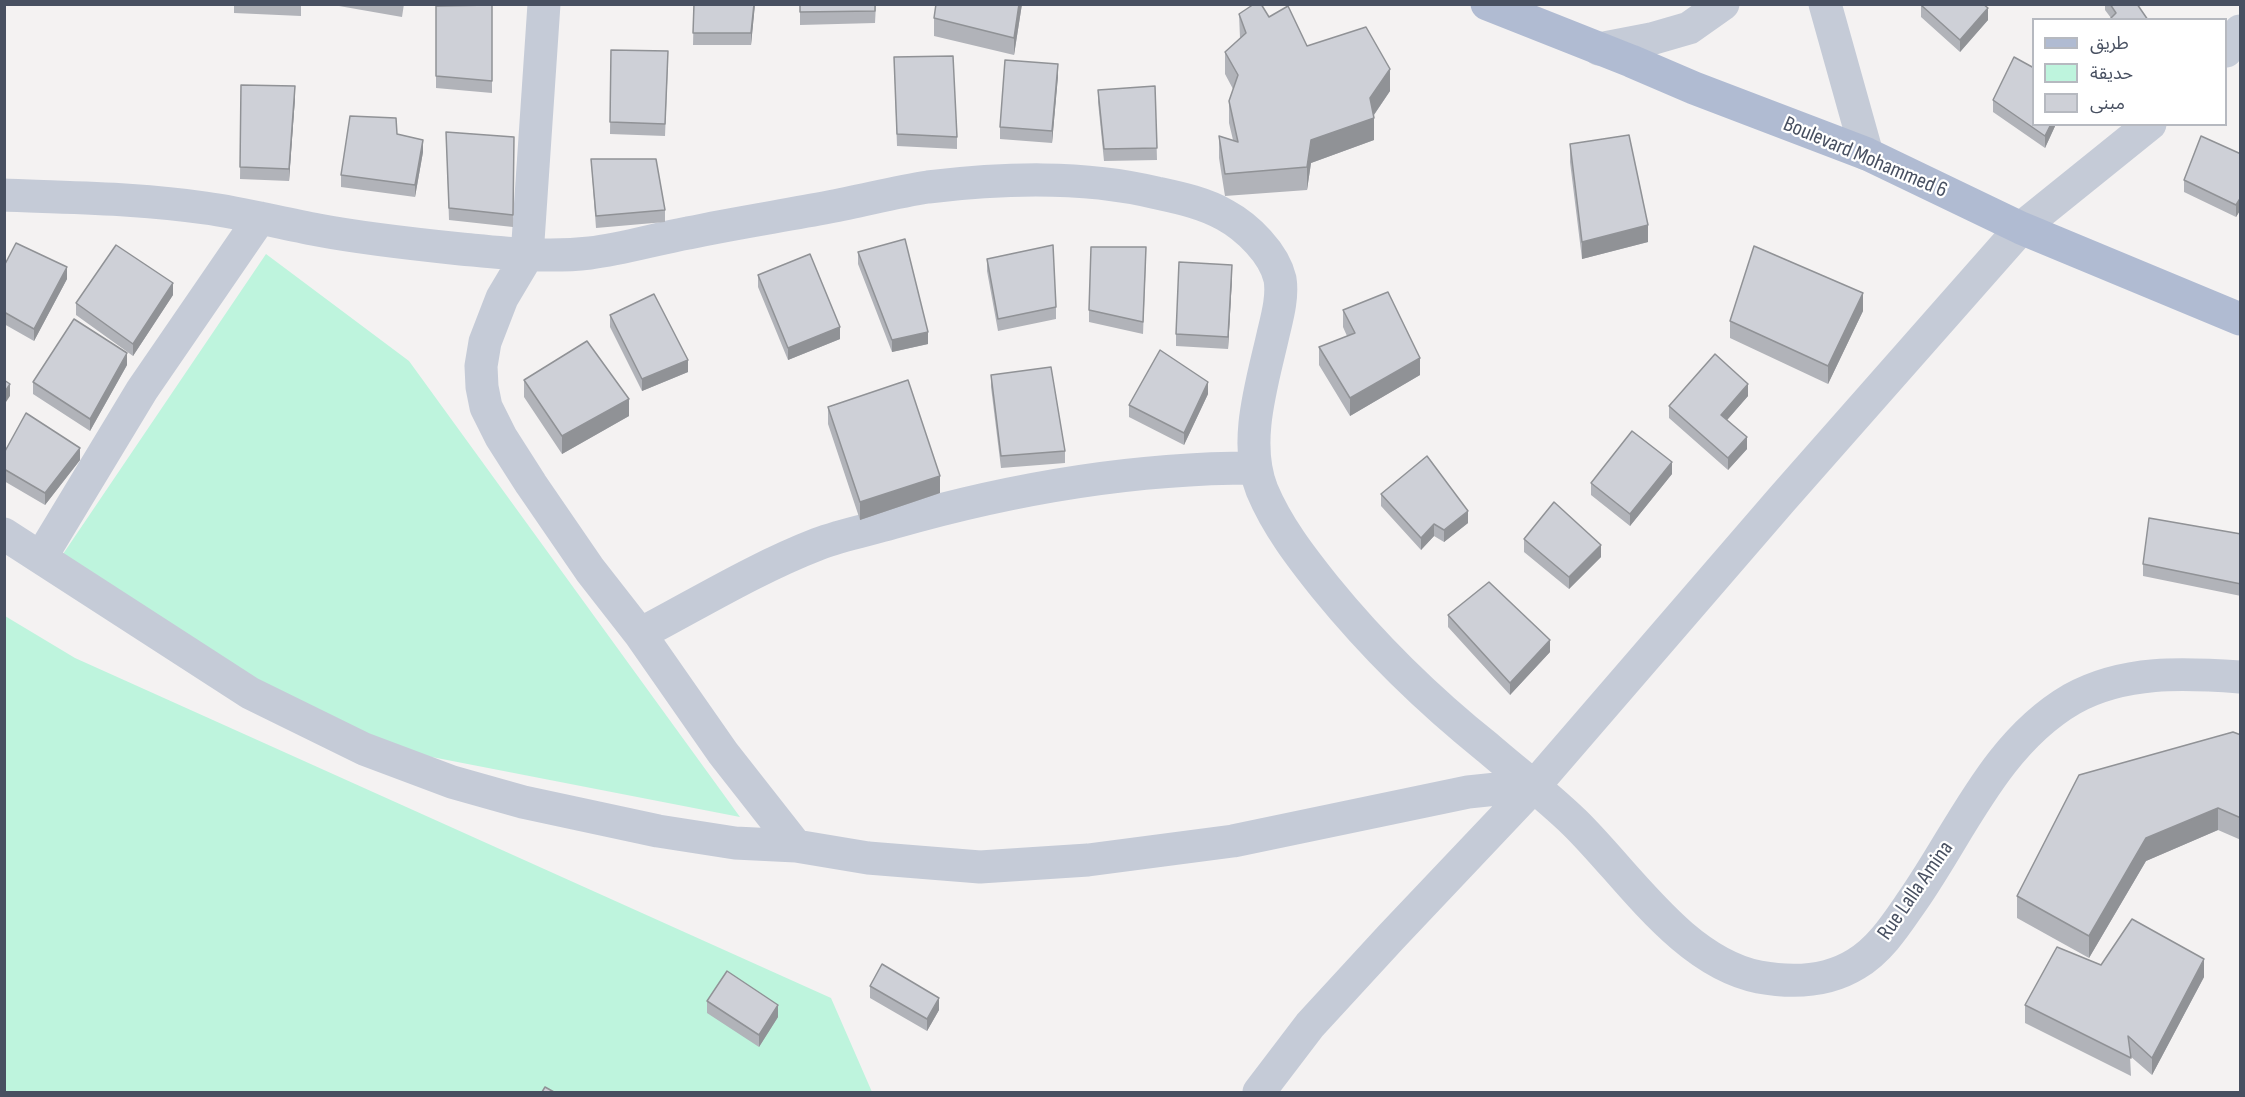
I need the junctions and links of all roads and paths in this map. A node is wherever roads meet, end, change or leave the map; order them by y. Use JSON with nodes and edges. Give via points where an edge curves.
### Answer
{"nodes":[{"id":1,"x":544,"y":4,"type":"edge"},
{"id":2,"x":1487,"y":4,"type":"edge"},
{"id":3,"x":1723,"y":4,"type":"edge"},
{"id":4,"x":1825,"y":4,"type":"edge"},
{"id":5,"x":2241,"y":31,"type":"edge"},
{"id":6,"x":1599,"y":49,"type":"junction"},
{"id":7,"x":2227,"y":50,"type":"edge"},
{"id":8,"x":2148,"y":126,"type":"edge"},
{"id":9,"x":1867,"y":154,"type":"junction"},
{"id":10,"x":4,"y":195,"type":"edge"},
{"id":11,"x":260,"y":218,"type":"junction"},
{"id":12,"x":2021,"y":228,"type":"junction"},
{"id":13,"x":526,"y":256,"type":"junction"},
{"id":14,"x":2241,"y":319,"type":"edge"},
{"id":15,"x":1254,"y":468,"type":"junction"},
{"id":16,"x":4,"y":534,"type":"edge"},
{"id":17,"x":41,"y":557,"type":"junction"},
{"id":18,"x":640,"y":633,"type":"junction"},
{"id":19,"x":2241,"y":677,"type":"edge"},
{"id":20,"x":1535,"y":785,"type":"junction"},
{"id":21,"x":796,"y":846,"type":"junction"},
{"id":22,"x":1259,"y":1092,"type":"edge"}],
"edges":[{"from":1,"to":13,"type":"street"},
{"from":2,"to":6,"type":"main road","name":"Boulevard Mohammed 6"},
{"from":3,"to":6,"type":"street","via":[[1689,28]]},
{"from":4,"to":9,"type":"street"},
{"from":5,"to":7,"type":"street"},
{"from":6,"to":9,"type":"main road","name":"Boulevard Mohammed 6"},
{"from":8,"to":12,"type":"street"},
{"from":9,"to":12,"type":"main road","name":"Boulevard Mohammed 6"},
{"from":10,"to":11,"type":"street","via":[[139,200]]},
{"from":11,"to":13,"type":"street","via":[[388,241]]},
{"from":11,"to":17,"type":"street","via":[[142,390]]},
{"from":12,"to":14,"type":"main road","name":"Boulevard Mohammed 6"},
{"from":12,"to":20,"type":"street"},
{"from":13,"to":15,"type":"street","via":[[592,253],[926,188],[1029,179],[1118,183],[1193,202],[1226,215],[1250,234],[1266,251],[1280,278],[1281,295],[1255,428]]},
{"from":13,"to":18,"type":"street","via":[[502,298],[485,342],[481,366],[486,407],[531,484],[590,570]]},
{"from":15,"to":18,"type":"street","via":[[1131,474],[961,503],[819,544]]},
{"from":15,"to":20,"type":"street","name":"Rue Lalla Amina","via":[[1277,520],[1302,558],[1379,650],[1443,710]]},
{"from":16,"to":17,"type":"street"},
{"from":17,"to":21,"type":"street","via":[[250,693],[364,749],[452,782],[592,818],[735,843]]},
{"from":18,"to":21,"type":"street","via":[[723,753]]},
{"from":19,"to":20,"type":"street","name":"Rue Lalla Amina","via":[[2171,673],[2145,677],[2076,697],[2046,717],[2001,763],[1888,935],[1851,967],[1808,981],[1753,976],[1702,953]]},
{"from":20,"to":21,"type":"street","via":[[1468,792],[1233,841],[1088,860],[980,867],[868,858]]},
{"from":20,"to":22,"type":"street","via":[[1310,1025]]}]}
